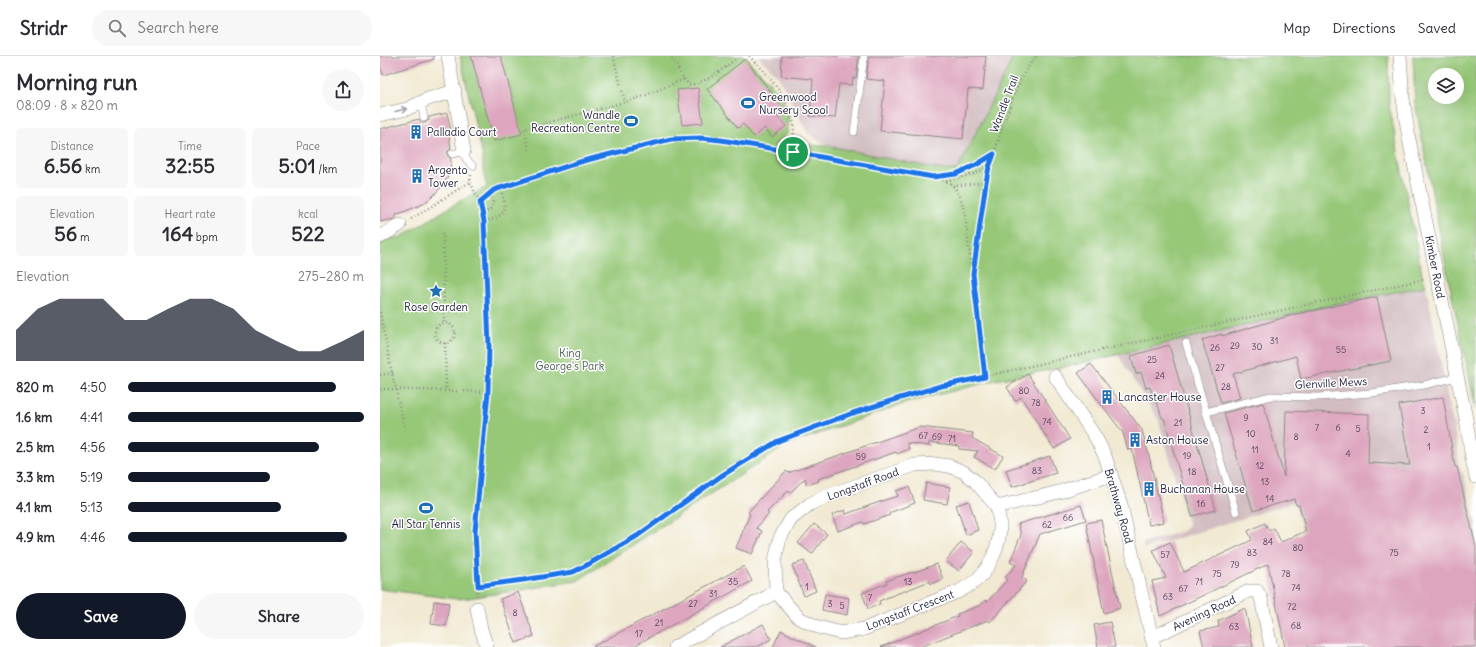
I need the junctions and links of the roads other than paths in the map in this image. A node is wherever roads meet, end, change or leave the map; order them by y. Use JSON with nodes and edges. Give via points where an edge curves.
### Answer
{"nodes":[{"id":1,"x":448,"y":56,"type":"edge"},
{"id":2,"x":864,"y":56,"type":"edge"},
{"id":3,"x":1400,"y":56,"type":"edge"},
{"id":4,"x":455,"y":91,"type":"junction"},
{"id":5,"x":421,"y":103,"type":"junction"},
{"id":6,"x":380,"y":115,"type":"edge"},
{"id":7,"x":424,"y":118,"type":"dead end"},
{"id":8,"x":854,"y":132,"type":"dead end"},
{"id":9,"x":458,"y":153,"type":"joint"},
{"id":10,"x":473,"y":166,"type":"road end"},
{"id":11,"x":400,"y":225,"type":"road end"},
{"id":12,"x":380,"y":237,"type":"edge"},
{"id":13,"x":1186,"y":343,"type":"dead end"},
{"id":14,"x":1056,"y":376,"type":"dead end"},
{"id":15,"x":1457,"y":377,"type":"junction"},
{"id":16,"x":1206,"y":412,"type":"junction"},
{"id":17,"x":1474,"y":459,"type":"edge"},
{"id":18,"x":1111,"y":475,"type":"junction"},
{"id":19,"x":1476,"y":477,"type":"edge"},
{"id":20,"x":997,"y":507,"type":"junction"},
{"id":21,"x":1236,"y":512,"type":"dead end"},
{"id":22,"x":776,"y":592,"type":"junction"},
{"id":23,"x":477,"y":608,"type":"road end"},
{"id":24,"x":1152,"y":641,"type":"edge"},
{"id":25,"x":487,"y":647,"type":"edge"},
{"id":26,"x":675,"y":647,"type":"edge"},
{"id":27,"x":1271,"y":647,"type":"edge"}],
"edges":[{"from":1,"to":4,"type":"street"},
{"from":2,"to":8,"type":"lane"},
{"from":3,"to":15,"type":"street","name":"Kimber Road","via":[[1409,140]]},
{"from":4,"to":5,"type":"street"},
{"from":4,"to":9,"type":"street"},
{"from":6,"to":5,"type":"street","one_way":true},
{"from":5,"to":7,"type":"lane"},
{"from":9,"to":10,"type":"lane"},
{"from":11,"to":12,"type":"street"},
{"from":13,"to":16,"type":"lane"},
{"from":14,"to":18,"type":"street","name":"Brathway Road","via":[[1096,438]]},
{"from":15,"to":16,"type":"lane","name":"Glenville Mews","via":[[1371,393],[1318,397],[1270,396]]},
{"from":15,"to":17,"type":"street","name":"Kimber Road"},
{"from":16,"to":21,"type":"lane"},
{"from":17,"to":19,"type":"street","name":"Kimber Road"},
{"from":18,"to":20,"type":"street","via":[[1059,492]]},
{"from":18,"to":24,"type":"street","name":"Brathway Road","via":[[1121,505]]},
{"from":20,"to":22,"type":"street","name":"Longstaff Crescent","via":[[1000,522],[999,538],[983,574],[960,591],[864,629],[841,633],[818,627],[799,618]]},
{"from":20,"to":22,"type":"street","name":"Longstaff Road","via":[[964,472],[935,464],[915,465],[827,496],[810,504],[791,519],[780,538],[775,561]]},
{"from":22,"to":26,"type":"street"},
{"from":23,"to":25,"type":"street"},
{"from":24,"to":27,"type":"street","name":"Avening Road","via":[[1159,634],[1249,591],[1257,591],[1261,598]]}]}
